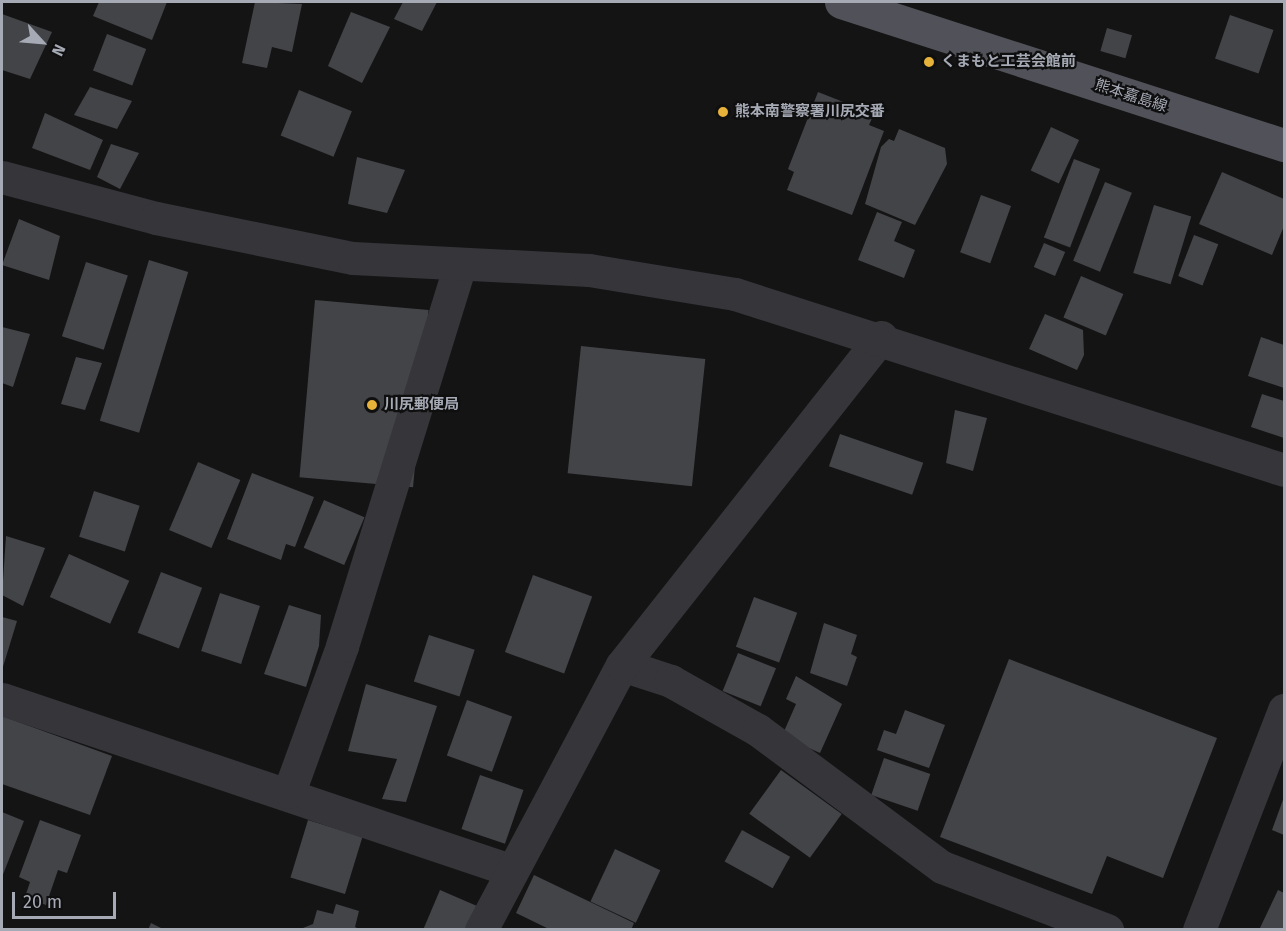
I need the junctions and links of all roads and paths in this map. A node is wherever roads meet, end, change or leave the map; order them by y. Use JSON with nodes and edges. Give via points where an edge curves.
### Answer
{"nodes":[{"id":1,"x":841,"y":2,"type":"edge"},
{"id":2,"x":1284,"y":145,"type":"edge"},
{"id":3,"x":2,"y":177,"type":"edge"},
{"id":4,"x":460,"y":264,"type":"junction"},
{"id":5,"x":882,"y":337,"type":"junction"},
{"id":6,"x":1284,"y":470,"type":"edge"},
{"id":7,"x":622,"y":665,"type":"junction"},
{"id":8,"x":2,"y":699,"type":"edge"},
{"id":9,"x":1284,"y":710,"type":"edge"},
{"id":10,"x":290,"y":792,"type":"junction"},
{"id":11,"x":510,"y":870,"type":"junction"},
{"id":12,"x":481,"y":930,"type":"edge"},
{"id":13,"x":1107,"y":930,"type":"edge"},
{"id":14,"x":1199,"y":930,"type":"edge"}],
"edges":[{"from":1,"to":2,"type":"main road","name":"熊本嘉島線"},
{"from":3,"to":4,"type":"street","via":[[156,218],[353,258]]},
{"from":4,"to":5,"type":"street","via":[[589,270],[735,294]]},
{"from":4,"to":10,"type":"street","via":[[342,646]]},
{"from":5,"to":6,"type":"street"},
{"from":5,"to":7,"type":"street"},
{"from":7,"to":11,"type":"street"},
{"from":7,"to":13,"type":"street","via":[[671,681],[758,730],[942,867]]},
{"from":8,"to":10,"type":"street"},
{"from":9,"to":14,"type":"street"},
{"from":10,"to":11,"type":"street"},
{"from":11,"to":12,"type":"street"}]}
